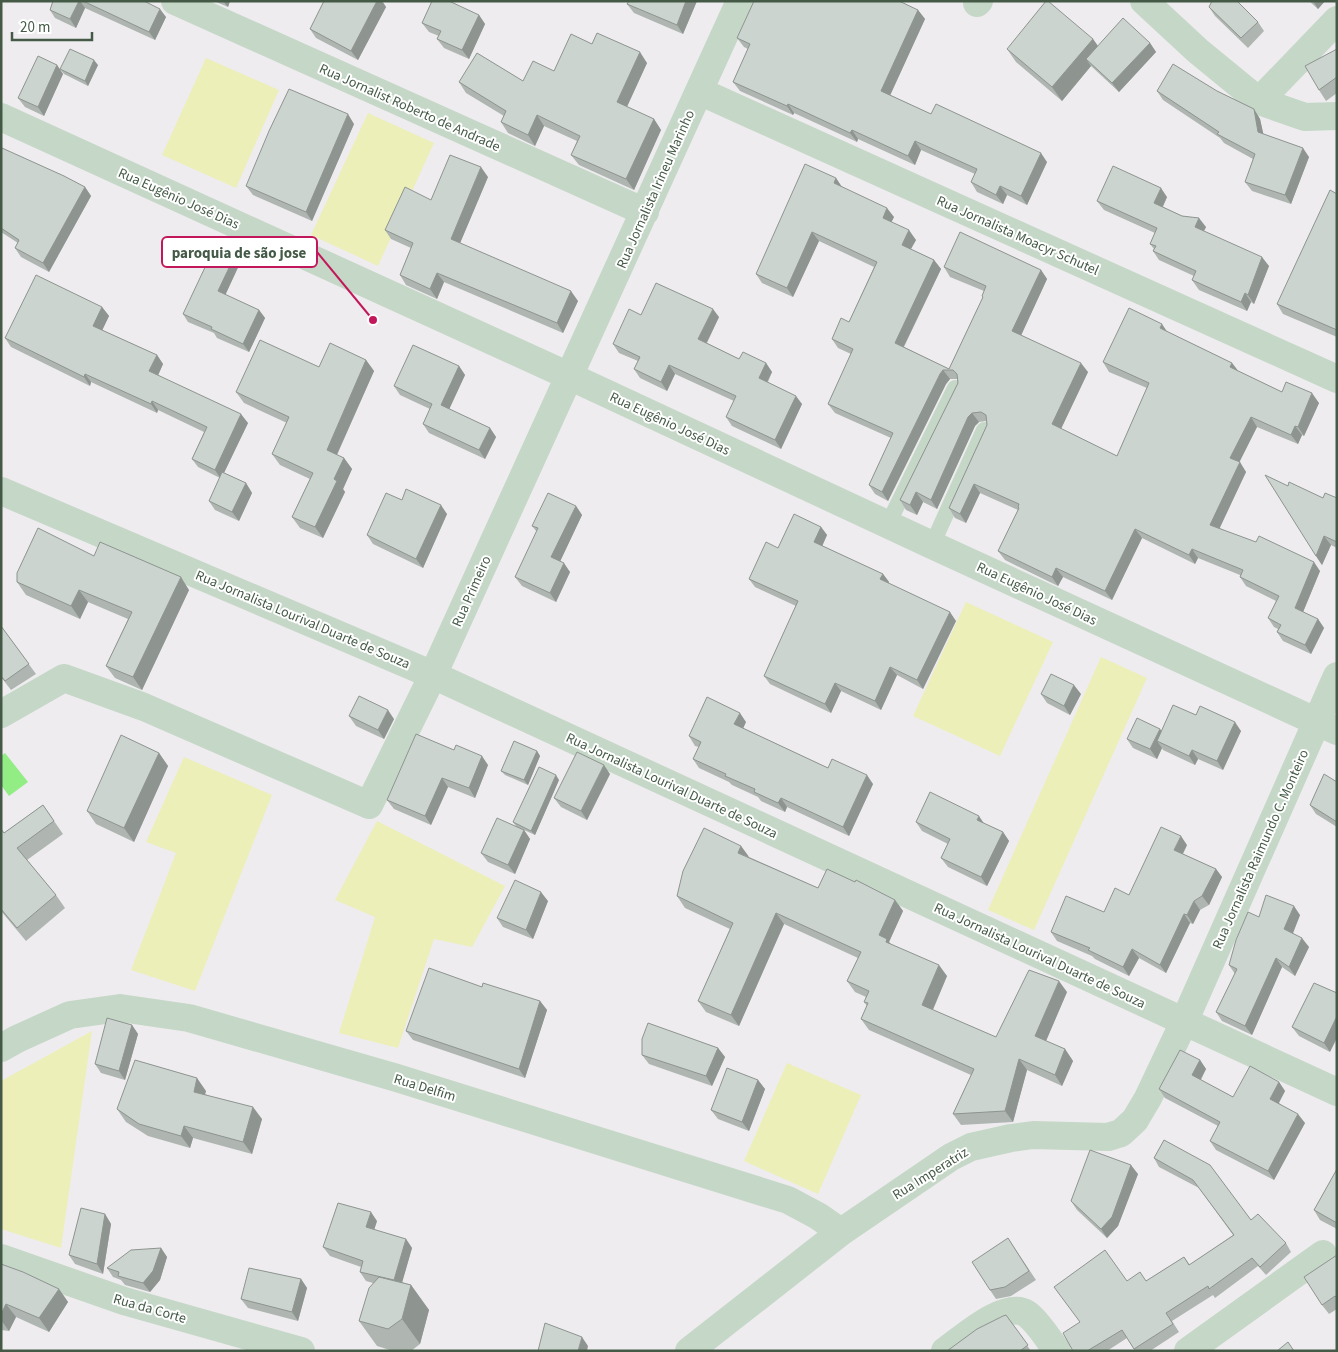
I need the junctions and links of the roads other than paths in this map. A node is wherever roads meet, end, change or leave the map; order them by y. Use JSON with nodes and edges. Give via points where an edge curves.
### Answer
{"nodes":[{"id":1,"x":175,"y":1,"type":"edge"},
{"id":2,"x":740,"y":1,"type":"edge"},
{"id":3,"x":1144,"y":1,"type":"edge"},
{"id":4,"x":1337,"y":20,"type":"edge"},
{"id":5,"x":699,"y":91,"type":"junction"},
{"id":6,"x":1260,"y":101,"type":"junction"},
{"id":7,"x":1337,"y":116,"type":"edge"},
{"id":8,"x":1,"y":117,"type":"edge"},
{"id":9,"x":645,"y":212,"type":"junction"},
{"id":10,"x":569,"y":376,"type":"junction"},
{"id":11,"x":1337,"y":379,"type":"edge"},
{"id":12,"x":955,"y":388,"type":"edge"},
{"id":13,"x":984,"y":430,"type":"edge"},
{"id":14,"x":1,"y":491,"type":"edge"},
{"id":15,"x":888,"y":524,"type":"junction"},
{"id":16,"x":932,"y":545,"type":"junction"},
{"id":17,"x":433,"y":675,"type":"junction"},
{"id":18,"x":1337,"y":676,"type":"edge"},
{"id":19,"x":1,"y":714,"type":"edge"},
{"id":20,"x":1326,"y":726,"type":"edge"},
{"id":21,"x":1184,"y":1022,"type":"junction"},
{"id":22,"x":1,"y":1048,"type":"edge"},
{"id":23,"x":1337,"y":1092,"type":"edge"},
{"id":24,"x":841,"y":1232,"type":"junction"},
{"id":25,"x":1323,"y":1254,"type":"dead end"},
{"id":26,"x":1,"y":1258,"type":"edge"},
{"id":27,"x":300,"y":1351,"type":"edge"},
{"id":28,"x":689,"y":1351,"type":"edge"},
{"id":29,"x":945,"y":1351,"type":"edge"},
{"id":30,"x":1056,"y":1351,"type":"edge"},
{"id":31,"x":1188,"y":1351,"type":"edge"}],
"edges":[{"from":1,"to":9,"type":"street","name":"Rua Jornalist Roberto de Andrade"},
{"from":2,"to":5,"type":"street","name":"Rua Jornalista Irineu Marinho"},
{"from":3,"to":6,"type":"street","via":[[1198,51]]},
{"from":4,"to":6,"type":"street"},
{"from":5,"to":9,"type":"street","name":"Rua Jornalista Irineu Marinho"},
{"from":5,"to":11,"type":"street","name":"Rua Jornalista Moacyr Schutel"},
{"from":6,"to":7,"type":"street","via":[[1305,117]]},
{"from":8,"to":10,"type":"street","name":"Rua Eugênio José Dias"},
{"from":9,"to":10,"type":"street","name":"Rua Jornalista Irineu Marinho"},
{"from":10,"to":15,"type":"street","name":"Rua Eugênio José Dias"},
{"from":10,"to":17,"type":"street","name":"Rua Primeiro"},
{"from":12,"to":15,"type":"lane"},
{"from":13,"to":16,"type":"lane"},
{"from":14,"to":17,"type":"street","name":"Rua Jornalista Lourival Duarte de Souza"},
{"from":15,"to":16,"type":"street","name":"Rua Eugênio José Dias"},
{"from":16,"to":20,"type":"street","name":"Rua Eugênio José Dias"},
{"from":17,"to":19,"type":"street","name":"Rua Primeiro","via":[[369,805],[144,706],[64,678]]},
{"from":17,"to":21,"type":"street","name":"Rua Jornalista Lourival Duarte de Souza"},
{"from":18,"to":20,"type":"street","name":"Rua Jornalista Raimundo C. Monteiro"},
{"from":20,"to":21,"type":"street","name":"Rua Jornalista Raimundo C. Monteiro"},
{"from":21,"to":23,"type":"street","name":"Rua Jornalista Lourival Duarte de Souza"},
{"from":21,"to":24,"type":"street","name":"Rua Imperatriz","via":[[1148,1098],[1135,1120],[1121,1133],[1108,1137],[1026,1136],[971,1147],[934,1167]]},
{"from":22,"to":24,"type":"street","name":"Rua Delfim","via":[[70,1015],[120,1008],[189,1018],[406,1081],[788,1200]]},
{"from":24,"to":28,"type":"street","name":"Rua Imperatriz"},
{"from":25,"to":31,"type":"street"},
{"from":26,"to":27,"type":"street","name":"Rua da Corte","via":[[124,1301]]},
{"from":29,"to":30,"type":"street","via":[[992,1317],[1009,1310],[1026,1313]]}]}
